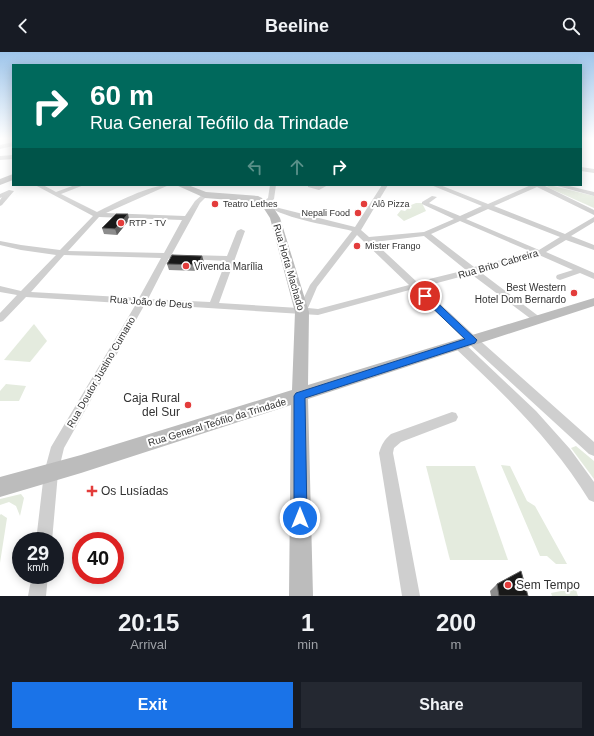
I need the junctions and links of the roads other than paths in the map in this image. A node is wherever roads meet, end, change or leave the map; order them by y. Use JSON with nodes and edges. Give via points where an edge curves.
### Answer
{"nodes":[{"id":1,"x":12,"y":177,"type":"edge"},
{"id":2,"x":0,"y":182,"type":"edge"},
{"id":3,"x":40,"y":186,"type":"edge"},
{"id":4,"x":78,"y":186,"type":"edge"},
{"id":5,"x":164,"y":186,"type":"edge"},
{"id":6,"x":184,"y":186,"type":"edge"},
{"id":7,"x":230,"y":186,"type":"edge"},
{"id":8,"x":272,"y":186,"type":"edge"},
{"id":9,"x":310,"y":186,"type":"dead end"},
{"id":10,"x":323,"y":186,"type":"edge"},
{"id":11,"x":384,"y":186,"type":"edge"},
{"id":12,"x":436,"y":186,"type":"edge"},
{"id":13,"x":535,"y":186,"type":"edge"},
{"id":14,"x":539,"y":186,"type":"edge"},
{"id":15,"x":561,"y":186,"type":"edge"},
{"id":16,"x":55,"y":194,"type":"junction"},
{"id":17,"x":594,"y":194,"type":"edge"},
{"id":18,"x":204,"y":195,"type":"junction"},
{"id":19,"x":0,"y":196,"type":"edge"},
{"id":20,"x":226,"y":196,"type":"junction"},
{"id":21,"x":434,"y":197,"type":"dead end"},
{"id":22,"x":266,"y":202,"type":"junction"},
{"id":23,"x":0,"y":204,"type":"edge"},
{"id":24,"x":488,"y":207,"type":"junction"},
{"id":25,"x":286,"y":212,"type":"junction"},
{"id":26,"x":594,"y":213,"type":"edge"},
{"id":27,"x":97,"y":215,"type":"junction"},
{"id":28,"x":187,"y":218,"type":"junction"},
{"id":29,"x":275,"y":218,"type":"junction"},
{"id":30,"x":462,"y":219,"type":"junction"},
{"id":31,"x":594,"y":219,"type":"edge"},
{"id":32,"x":357,"y":230,"type":"junction"},
{"id":33,"x":241,"y":231,"type":"dead end"},
{"id":34,"x":426,"y":234,"type":"junction"},
{"id":35,"x":565,"y":237,"type":"junction"},
{"id":36,"x":367,"y":240,"type":"junction"},
{"id":37,"x":0,"y":243,"type":"edge"},
{"id":38,"x":594,"y":248,"type":"edge"},
{"id":39,"x":62,"y":252,"type":"junction"},
{"id":40,"x":541,"y":252,"type":"junction"},
{"id":41,"x":166,"y":256,"type":"junction"},
{"id":42,"x":230,"y":259,"type":"junction"},
{"id":43,"x":581,"y":270,"type":"junction"},
{"id":44,"x":473,"y":271,"type":"junction"},
{"id":45,"x":594,"y":276,"type":"edge"},
{"id":46,"x":560,"y":277,"type":"dead end"},
{"id":47,"x":294,"y":285,"type":"junction"},
{"id":48,"x":313,"y":287,"type":"junction"},
{"id":49,"x":416,"y":287,"type":"junction"},
{"id":50,"x":0,"y":288,"type":"edge"},
{"id":51,"x":24,"y":294,"type":"junction"},
{"id":52,"x":142,"y":301,"type":"junction"},
{"id":53,"x":594,"y":302,"type":"edge"},
{"id":54,"x":213,"y":306,"type":"junction"},
{"id":55,"x":302,"y":312,"type":"junction"},
{"id":56,"x":0,"y":319,"type":"edge"},
{"id":57,"x":538,"y":320,"type":"junction"},
{"id":58,"x":465,"y":342,"type":"junction"},
{"id":59,"x":300,"y":396,"type":"junction"},
{"id":60,"x":452,"y":417,"type":"dead end"},
{"id":61,"x":594,"y":450,"type":"edge"},
{"id":62,"x":51,"y":473,"type":"junction"},
{"id":63,"x":0,"y":487,"type":"edge"},
{"id":64,"x":594,"y":495,"type":"edge"},
{"id":65,"x":45,"y":532,"type":"edge"},
{"id":66,"x":39,"y":584,"type":"edge"},
{"id":67,"x":37,"y":596,"type":"edge"},
{"id":68,"x":301,"y":596,"type":"edge"},
{"id":69,"x":411,"y":596,"type":"edge"}],
"edges":[{"from":1,"to":2,"type":"street"},
{"from":3,"to":16,"type":"street"},
{"from":4,"to":16,"type":"street"},
{"from":5,"to":27,"type":"street"},
{"from":6,"to":18,"type":"street"},
{"from":7,"to":20,"type":"street"},
{"from":8,"to":22,"type":"street","via":[[271,199]]},
{"from":9,"to":10,"type":"street"},
{"from":11,"to":32,"type":"street"},
{"from":12,"to":24,"type":"street"},
{"from":13,"to":24,"type":"street"},
{"from":14,"to":26,"type":"street"},
{"from":15,"to":17,"type":"street"},
{"from":16,"to":27,"type":"street"},
{"from":18,"to":20,"type":"street"},
{"from":18,"to":28,"type":"street","name":"Rua Doutor Justino Cumano"},
{"from":19,"to":23,"type":"street","via":[[11,191]]},
{"from":20,"to":22,"type":"street"},
{"from":21,"to":30,"type":"street","via":[[424,203]]},
{"from":22,"to":25,"type":"street"},
{"from":22,"to":29,"type":"street","name":"Rua Horta Machado"},
{"from":24,"to":30,"type":"street"},
{"from":24,"to":35,"type":"street"},
{"from":25,"to":29,"type":"street","via":[[276,215]]},
{"from":25,"to":32,"type":"street"},
{"from":27,"to":28,"type":"street"},
{"from":27,"to":39,"type":"street"},
{"from":28,"to":41,"type":"street","name":"Rua Doutor Justino Cumano"},
{"from":29,"to":47,"type":"street","name":"Rua Horta Machado"},
{"from":30,"to":34,"type":"street"},
{"from":30,"to":40,"type":"street"},
{"from":31,"to":35,"type":"street","name":"Rua Brito Cabreira"},
{"from":32,"to":36,"type":"street"},
{"from":32,"to":48,"type":"street"},
{"from":33,"to":42,"type":"street"},
{"from":34,"to":36,"type":"street"},
{"from":34,"to":44,"type":"street"},
{"from":35,"to":38,"type":"street"},
{"from":35,"to":40,"type":"street","name":"Rua Brito Cabreira"},
{"from":36,"to":49,"type":"street"},
{"from":37,"to":39,"type":"street"},
{"from":39,"to":41,"type":"street"},
{"from":39,"to":51,"type":"street"},
{"from":40,"to":43,"type":"street"},
{"from":40,"to":44,"type":"street","name":"Rua Brito Cabreira"},
{"from":41,"to":42,"type":"street"},
{"from":41,"to":52,"type":"street","name":"Rua Doutor Justino Cumano"},
{"from":42,"to":54,"type":"street"},
{"from":43,"to":45,"type":"street"},
{"from":43,"to":46,"type":"street"},
{"from":44,"to":49,"type":"street","name":"Rua Brito Cabreira"},
{"from":44,"to":57,"type":"street"},
{"from":47,"to":48,"type":"street"},
{"from":47,"to":55,"type":"street","name":"Rua Horta Machado"},
{"from":48,"to":55,"type":"street"},
{"from":49,"to":55,"type":"street","name":"Rua Brito Cabreira","via":[[318,312]]},
{"from":49,"to":58,"type":"street"},
{"from":50,"to":51,"type":"street","name":"Rua João de Deus"},
{"from":51,"to":52,"type":"street","name":"Rua João de Deus"},
{"from":51,"to":56,"type":"street"},
{"from":52,"to":54,"type":"street","name":"Rua João de Deus"},
{"from":52,"to":62,"type":"street","name":"Rua Doutor Justino Cumano","via":[[58,447]]},
{"from":53,"to":57,"type":"street","name":"Rua General Teófilo da Trindade"},
{"from":54,"to":55,"type":"street","name":"Rua João de Deus"},
{"from":55,"to":59,"type":"street","name":"Rua Horta Machado"},
{"from":57,"to":58,"type":"street","name":"Rua General Teófilo da Trindade"},
{"from":58,"to":59,"type":"street","name":"Rua General Teófilo da Trindade"},
{"from":58,"to":61,"type":"street"},
{"from":58,"to":64,"type":"street","via":[[545,428],[568,456]]},
{"from":59,"to":62,"type":"street","name":"Rua General Teófilo da Trindade"},
{"from":59,"to":68,"type":"street","name":"Rua Horta Machado"},
{"from":60,"to":69,"type":"street","via":[[396,438],[388,445],[386,453]]},
{"from":62,"to":63,"type":"street","name":"Rua General Teófilo da Trindade"},
{"from":62,"to":65,"type":"street","name":"Rua Doutor Justino Cumano"},
{"from":66,"to":67,"type":"street"}]}
